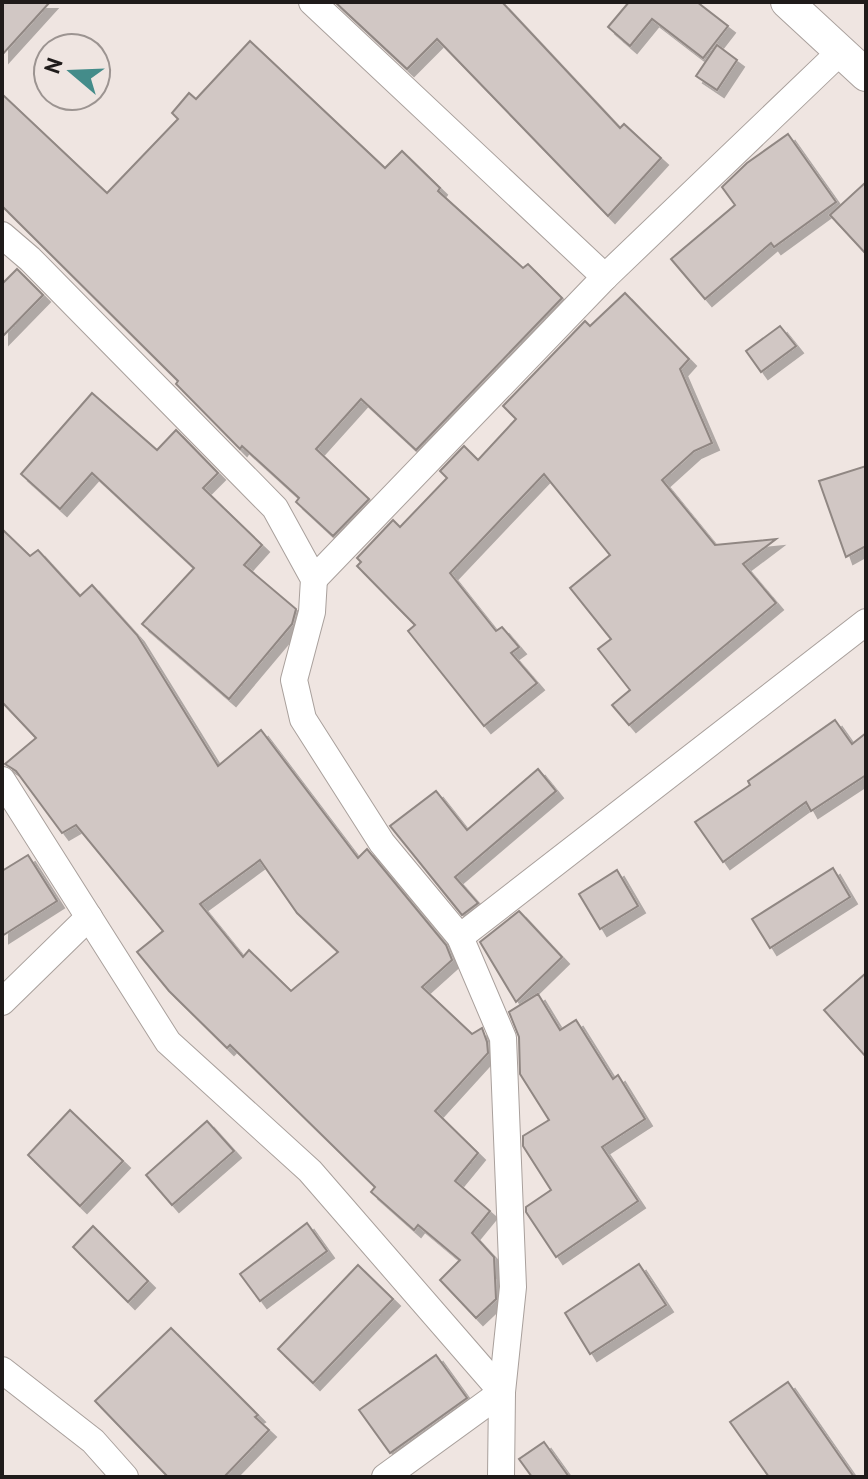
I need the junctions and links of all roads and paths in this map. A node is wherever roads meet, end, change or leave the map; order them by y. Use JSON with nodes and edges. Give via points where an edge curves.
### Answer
{"nodes":[{"id":1,"x":312,"y":2,"type":"edge"},
{"id":2,"x":787,"y":2,"type":"edge"},
{"id":3,"x":840,"y":52,"type":"junction"},
{"id":4,"x":866,"y":75,"type":"edge"},
{"id":5,"x":2,"y":235,"type":"edge"},
{"id":6,"x":605,"y":277,"type":"junction"},
{"id":7,"x":314,"y":579,"type":"junction"},
{"id":8,"x":866,"y":622,"type":"edge"},
{"id":9,"x":2,"y":780,"type":"edge"},
{"id":10,"x":89,"y":917,"type":"junction"},
{"id":11,"x":460,"y":937,"type":"junction"},
{"id":12,"x":2,"y":1002,"type":"edge"},
{"id":13,"x":2,"y":1370,"type":"edge"},
{"id":14,"x":502,"y":1392,"type":"junction"},
{"id":15,"x":125,"y":1477,"type":"edge"},
{"id":16,"x":385,"y":1477,"type":"edge"},
{"id":17,"x":501,"y":1477,"type":"edge"}],
"edges":[{"from":1,"to":6,"type":"street"},
{"from":2,"to":3,"type":"street"},
{"from":3,"to":4,"type":"street"},
{"from":3,"to":6,"type":"street"},
{"from":5,"to":7,"type":"street","via":[[275,508]]},
{"from":6,"to":7,"type":"street"},
{"from":7,"to":11,"type":"street","via":[[312,612],[294,680],[303,719],[382,843]]},
{"from":8,"to":11,"type":"street"},
{"from":9,"to":10,"type":"street"},
{"from":10,"to":12,"type":"street"},
{"from":10,"to":14,"type":"street","via":[[168,1042],[310,1171]]},
{"from":11,"to":14,"type":"street","via":[[503,1038],[513,1287]]},
{"from":13,"to":15,"type":"street","via":[[93,1441]]},
{"from":14,"to":16,"type":"street"},
{"from":14,"to":17,"type":"street"}]}
